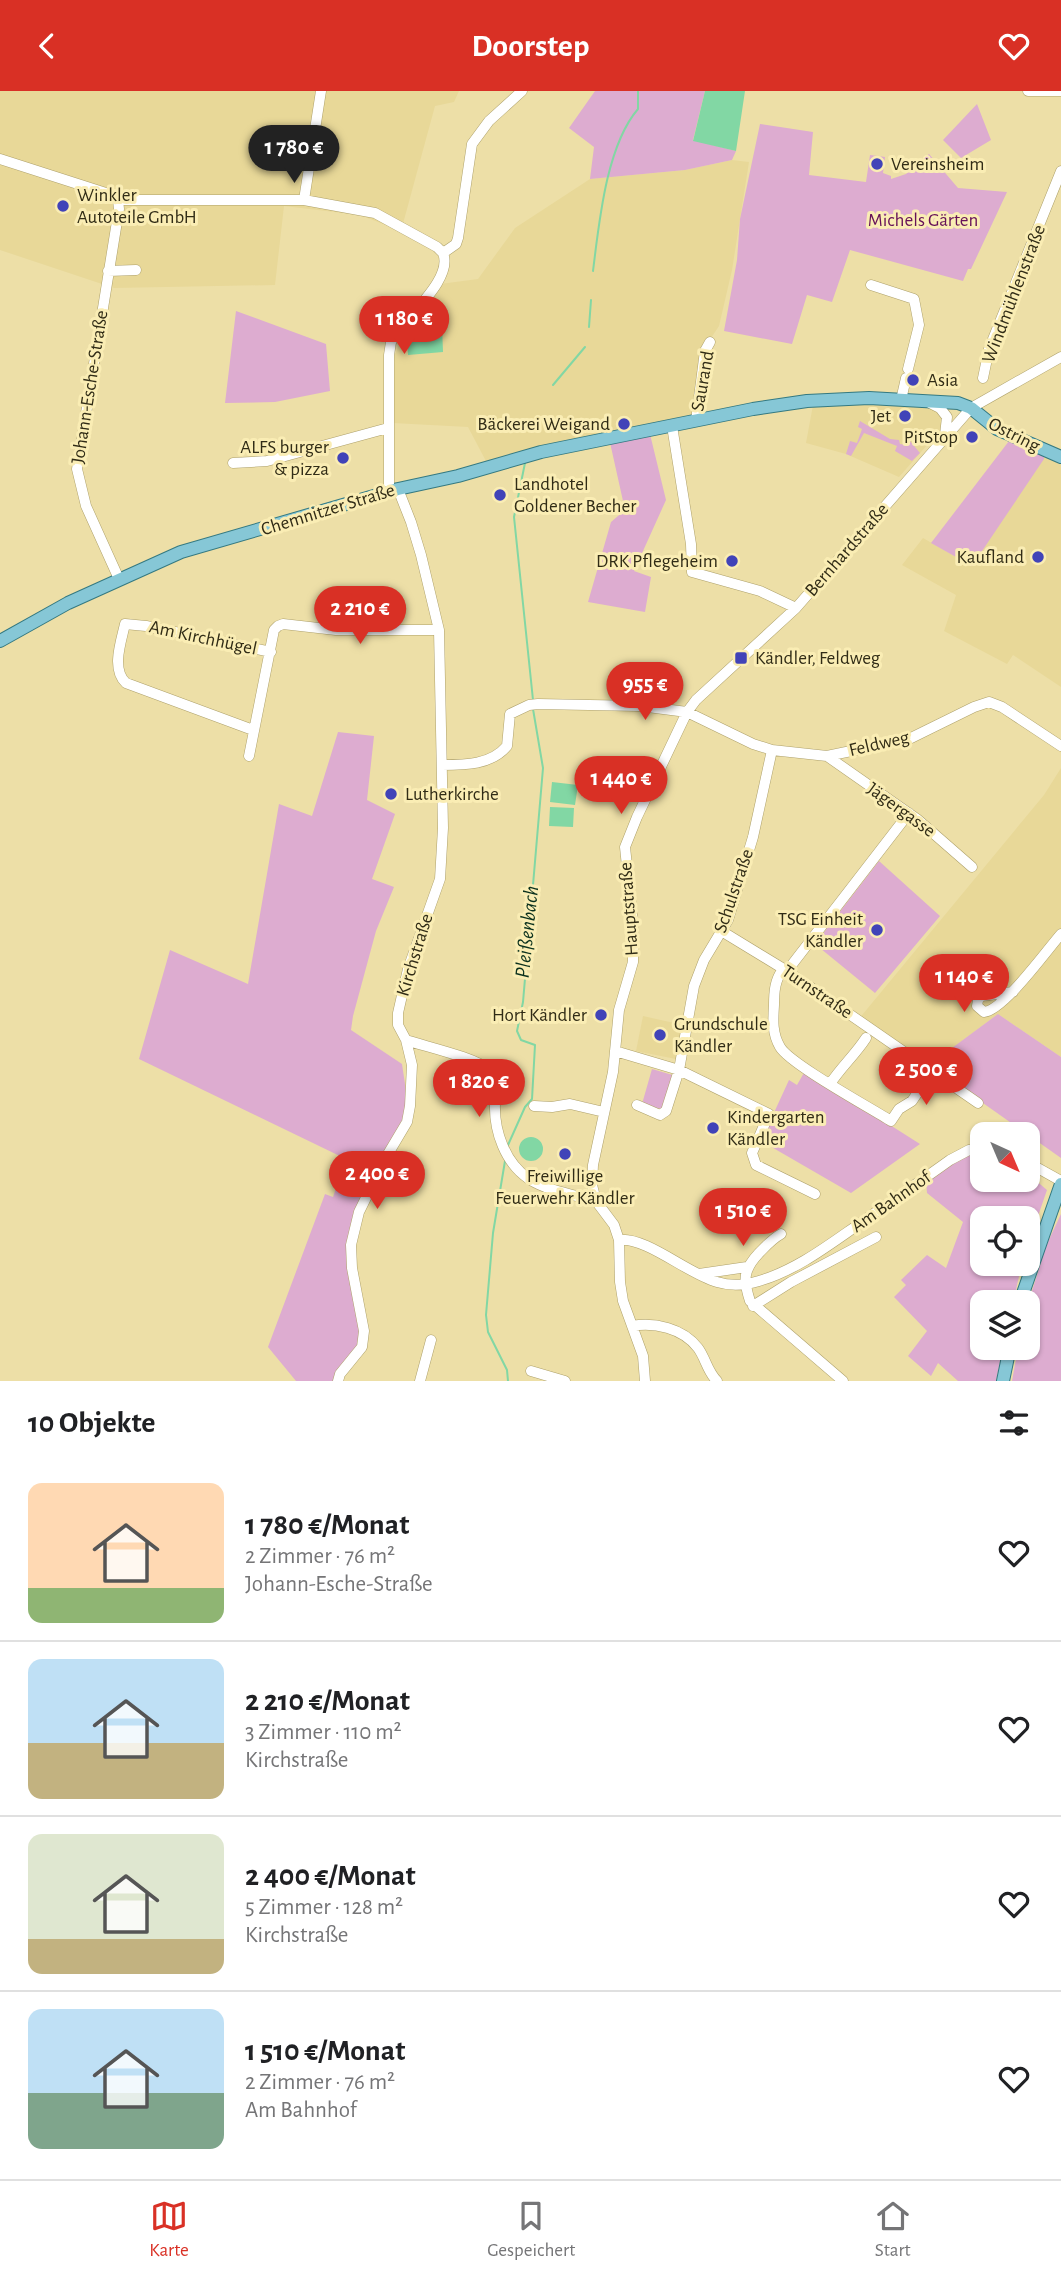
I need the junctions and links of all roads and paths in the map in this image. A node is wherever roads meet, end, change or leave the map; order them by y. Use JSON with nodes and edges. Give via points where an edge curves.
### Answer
{"nodes":[{"id":1,"x":321,"y":91,"type":"edge"},
{"id":2,"x":522,"y":91,"type":"edge"},
{"id":3,"x":1028,"y":91,"type":"edge"},
{"id":4,"x":1061,"y":92,"type":"edge"},
{"id":5,"x":0,"y":159,"type":"edge"},
{"id":6,"x":1061,"y":171,"type":"edge"},
{"id":7,"x":118,"y":200,"type":"junction"},
{"id":8,"x":304,"y":200,"type":"junction"},
{"id":9,"x":443,"y":253,"type":"junction"},
{"id":10,"x":136,"y":270,"type":"dead end"},
{"id":11,"x":108,"y":271,"type":"junction"},
{"id":12,"x":871,"y":285,"type":"dead end"},
{"id":13,"x":710,"y":342,"type":"dead end"},
{"id":14,"x":1061,"y":357,"type":"edge"},
{"id":15,"x":983,"y":378,"type":"dead end"},
{"id":16,"x":901,"y":400,"type":"junction"},
{"id":17,"x":928,"y":401,"type":"junction"},
{"id":18,"x":971,"y":408,"type":"junction"},
{"id":19,"x":696,"y":421,"type":"junction"},
{"id":20,"x":672,"y":426,"type":"junction"},
{"id":21,"x":388,"y":428,"type":"junction"},
{"id":22,"x":945,"y":436,"type":"junction"},
{"id":23,"x":1061,"y":457,"type":"edge"},
{"id":24,"x":233,"y":463,"type":"dead end"},
{"id":25,"x":394,"y":490,"type":"junction"},
{"id":26,"x":119,"y":579,"type":"junction"},
{"id":27,"x":796,"y":608,"type":"junction"},
{"id":28,"x":439,"y":630,"type":"junction"},
{"id":29,"x":0,"y":641,"type":"edge"},
{"id":30,"x":271,"y":652,"type":"junction"},
{"id":31,"x":687,"y":712,"type":"junction"},
{"id":32,"x":253,"y":730,"type":"junction"},
{"id":33,"x":1061,"y":746,"type":"edge"},
{"id":34,"x":772,"y":750,"type":"junction"},
{"id":35,"x":249,"y":756,"type":"dead end"},
{"id":36,"x":827,"y":756,"type":"junction"},
{"id":37,"x":442,"y":765,"type":"junction"},
{"id":38,"x":909,"y":813,"type":"junction"},
{"id":39,"x":972,"y":867,"type":"dead end"},
{"id":40,"x":723,"y":932,"type":"junction"},
{"id":41,"x":1061,"y":934,"type":"edge"},
{"id":42,"x":785,"y":970,"type":"junction"},
{"id":43,"x":1013,"y":992,"type":"dead end"},
{"id":44,"x":866,"y":1038,"type":"dead end"},
{"id":45,"x":406,"y":1040,"type":"junction"},
{"id":46,"x":615,"y":1051,"type":"junction"},
{"id":47,"x":679,"y":1070,"type":"junction"},
{"id":48,"x":932,"y":1071,"type":"junction"},
{"id":49,"x":830,"y":1084,"type":"junction"},
{"id":50,"x":978,"y":1103,"type":"dead end"},
{"id":51,"x":637,"y":1105,"type":"dead end"},
{"id":52,"x":534,"y":1106,"type":"dead end"},
{"id":53,"x":604,"y":1112,"type":"junction"},
{"id":54,"x":970,"y":1150,"type":"edge"},
{"id":55,"x":1040,"y":1170,"type":"edge"},
{"id":56,"x":1061,"y":1183,"type":"edge"},
{"id":57,"x":815,"y":1194,"type":"dead end"},
{"id":58,"x":596,"y":1201,"type":"junction"},
{"id":59,"x":781,"y":1234,"type":"dead end"},
{"id":60,"x":876,"y":1237,"type":"dead end"},
{"id":61,"x":619,"y":1240,"type":"junction"},
{"id":62,"x":802,"y":1261,"type":"junction"},
{"id":63,"x":747,"y":1267,"type":"junction"},
{"id":64,"x":811,"y":1271,"type":"junction"},
{"id":65,"x":695,"y":1274,"type":"junction"},
{"id":66,"x":746,"y":1283,"type":"junction"},
{"id":67,"x":1024,"y":1290,"type":"edge"},
{"id":68,"x":753,"y":1306,"type":"junction"},
{"id":69,"x":632,"y":1326,"type":"junction"},
{"id":70,"x":431,"y":1340,"type":"dead end"},
{"id":71,"x":1007,"y":1360,"type":"edge"},
{"id":72,"x":531,"y":1371,"type":"dead end"},
{"id":73,"x":338,"y":1381,"type":"edge"},
{"id":74,"x":420,"y":1381,"type":"edge"},
{"id":75,"x":565,"y":1381,"type":"edge"},
{"id":76,"x":645,"y":1381,"type":"edge"},
{"id":77,"x":718,"y":1381,"type":"edge"},
{"id":78,"x":843,"y":1381,"type":"edge"},
{"id":79,"x":1003,"y":1381,"type":"edge"}],
"edges":[{"from":1,"to":8,"type":"street"},
{"from":2,"to":9,"type":"street","name":"Kirchstraße","via":[[472,144],[458,238]]},
{"from":3,"to":4,"type":"street"},
{"from":5,"to":7,"type":"street"},
{"from":6,"to":15,"type":"street","name":"Windmühlenstraße","via":[[989,349]]},
{"from":7,"to":8,"type":"street","via":[[228,196]]},
{"from":7,"to":11,"type":"street","name":"Johann-Esche-Straße"},
{"from":8,"to":9,"type":"street","via":[[375,213]]},
{"from":9,"to":21,"type":"street","name":"Kirchstraße","via":[[443,274],[391,342]]},
{"from":10,"to":11,"type":"street"},
{"from":11,"to":26,"type":"street","name":"Johann-Esche-Straße","via":[[77,469],[81,492]]},
{"from":12,"to":16,"type":"street","via":[[914,299],[919,325]]},
{"from":13,"to":19,"type":"street","name":"Saurand"},
{"from":14,"to":18,"type":"street"},
{"from":16,"to":17,"type":"main road","name":"Chemnitzer Straße"},
{"from":16,"to":19,"type":"main road","name":"Chemnitzer Straße","via":[[807,401]]},
{"from":17,"to":18,"type":"main road","name":"Chemnitzer Straße"},
{"from":17,"to":22,"type":"street","via":[[944,412]]},
{"from":18,"to":22,"type":"street","name":"Bernhardstraße"},
{"from":18,"to":23,"type":"main road","name":"Ostring","via":[[997,429]]},
{"from":19,"to":20,"type":"main road","name":"Chemnitzer Straße"},
{"from":20,"to":25,"type":"main road","name":"Chemnitzer Straße","via":[[541,452]]},
{"from":20,"to":27,"type":"street","name":"Bernhardstraße","via":[[692,572],[760,590]]},
{"from":21,"to":24,"type":"street","via":[[267,461]]},
{"from":21,"to":25,"type":"street","name":"Kirchstraße","via":[[389,485]]},
{"from":22,"to":27,"type":"street","name":"Bernhardstraße"},
{"from":25,"to":26,"type":"main road","name":"Chemnitzer Straße","via":[[181,552]]},
{"from":25,"to":28,"type":"street","name":"Kirchstraße","via":[[411,522]]},
{"from":26,"to":29,"type":"main road","name":"Chemnitzer Straße"},
{"from":27,"to":31,"type":"street","name":"Hauptstraße","via":[[709,686]]},
{"from":28,"to":30,"type":"street","name":"Am Kirchhügel","via":[[336,630],[283,624],[274,630]]},
{"from":28,"to":37,"type":"street","name":"Kirchstraße"},
{"from":30,"to":32,"type":"street","name":"Am Kirchhügel"},
{"from":30,"to":32,"type":"street","name":"Am Kirchhügel","via":[[125,624],[118,668],[126,683]]},
{"from":31,"to":34,"type":"street","name":"Feldweg"},
{"from":31,"to":37,"type":"street","name":"Feldweg","via":[[640,706],[534,704],[510,715],[507,746],[502,751],[480,763]]},
{"from":31,"to":46,"type":"street","name":"Hauptstraße","via":[[625,847],[634,954],[618,1010]]},
{"from":32,"to":35,"type":"street","name":"Am Kirchhügel"},
{"from":33,"to":36,"type":"street","name":"Feldweg","via":[[989,702],[909,740]]},
{"from":34,"to":36,"type":"street","name":"Feldweg"},
{"from":34,"to":40,"type":"street","name":"Schulstraße","via":[[753,837]]},
{"from":36,"to":38,"type":"street","name":"Jägergasse"},
{"from":37,"to":45,"type":"street","name":"Kirchstraße","via":[[440,879],[402,991],[398,1025]]},
{"from":38,"to":39,"type":"street","name":"Jägergasse"},
{"from":38,"to":42,"type":"street"},
{"from":40,"to":42,"type":"street","name":"Turnstraße"},
{"from":40,"to":47,"type":"street","name":"Schulstraße","via":[[694,986]]},
{"from":41,"to":43,"type":"street"},
{"from":42,"to":48,"type":"street","name":"Turnstraße"},
{"from":42,"to":49,"type":"street","via":[[775,986],[773,1030],[791,1060]]},
{"from":44,"to":49,"type":"street"},
{"from":45,"to":58,"type":"street","via":[[484,1065],[495,1087],[494,1123],[501,1145],[521,1171],[538,1183]]},
{"from":45,"to":73,"type":"street","name":"Kirchstraße","via":[[411,1065],[407,1122],[359,1212],[351,1257],[364,1331],[362,1347]]},
{"from":46,"to":47,"type":"street"},
{"from":46,"to":53,"type":"street","name":"Hauptstraße"},
{"from":47,"to":51,"type":"street","name":"Schulstraße","via":[[664,1114]]},
{"from":47,"to":57,"type":"street","via":[[769,1114],[752,1153],[756,1165]]},
{"from":48,"to":49,"type":"street","via":[[912,1101],[891,1121]]},
{"from":48,"to":50,"type":"street","name":"Turnstraße"},
{"from":52,"to":53,"type":"street","via":[[570,1104]]},
{"from":53,"to":58,"type":"street","name":"Hauptstraße","via":[[593,1165]]},
{"from":54,"to":62,"type":"street","name":"Am Bahnhof"},
{"from":55,"to":56,"type":"street"},
{"from":56,"to":67,"type":"main road"},
{"from":58,"to":61,"type":"street","name":"Hauptstraße"},
{"from":59,"to":63,"type":"street"},
{"from":60,"to":64,"type":"street","name":"Am Bahnhof"},
{"from":61,"to":65,"type":"street","via":[[634,1240]]},
{"from":61,"to":69,"type":"street","name":"Hauptstraße","via":[[620,1282]]},
{"from":62,"to":64,"type":"street"},
{"from":62,"to":66,"type":"street","name":"Am Bahnhof"},
{"from":63,"to":65,"type":"street"},
{"from":63,"to":66,"type":"street"},
{"from":64,"to":68,"type":"street","name":"Am Bahnhof"},
{"from":65,"to":66,"type":"street","via":[[720,1283]]},
{"from":66,"to":68,"type":"street"},
{"from":68,"to":78,"type":"street"},
{"from":69,"to":76,"type":"street","name":"Hauptstraße","via":[[643,1356]]},
{"from":69,"to":77,"type":"street","via":[[661,1325],[683,1336],[699,1349],[709,1373]]},
{"from":70,"to":74,"type":"street"},
{"from":71,"to":79,"type":"main road"},
{"from":72,"to":75,"type":"street"}]}
